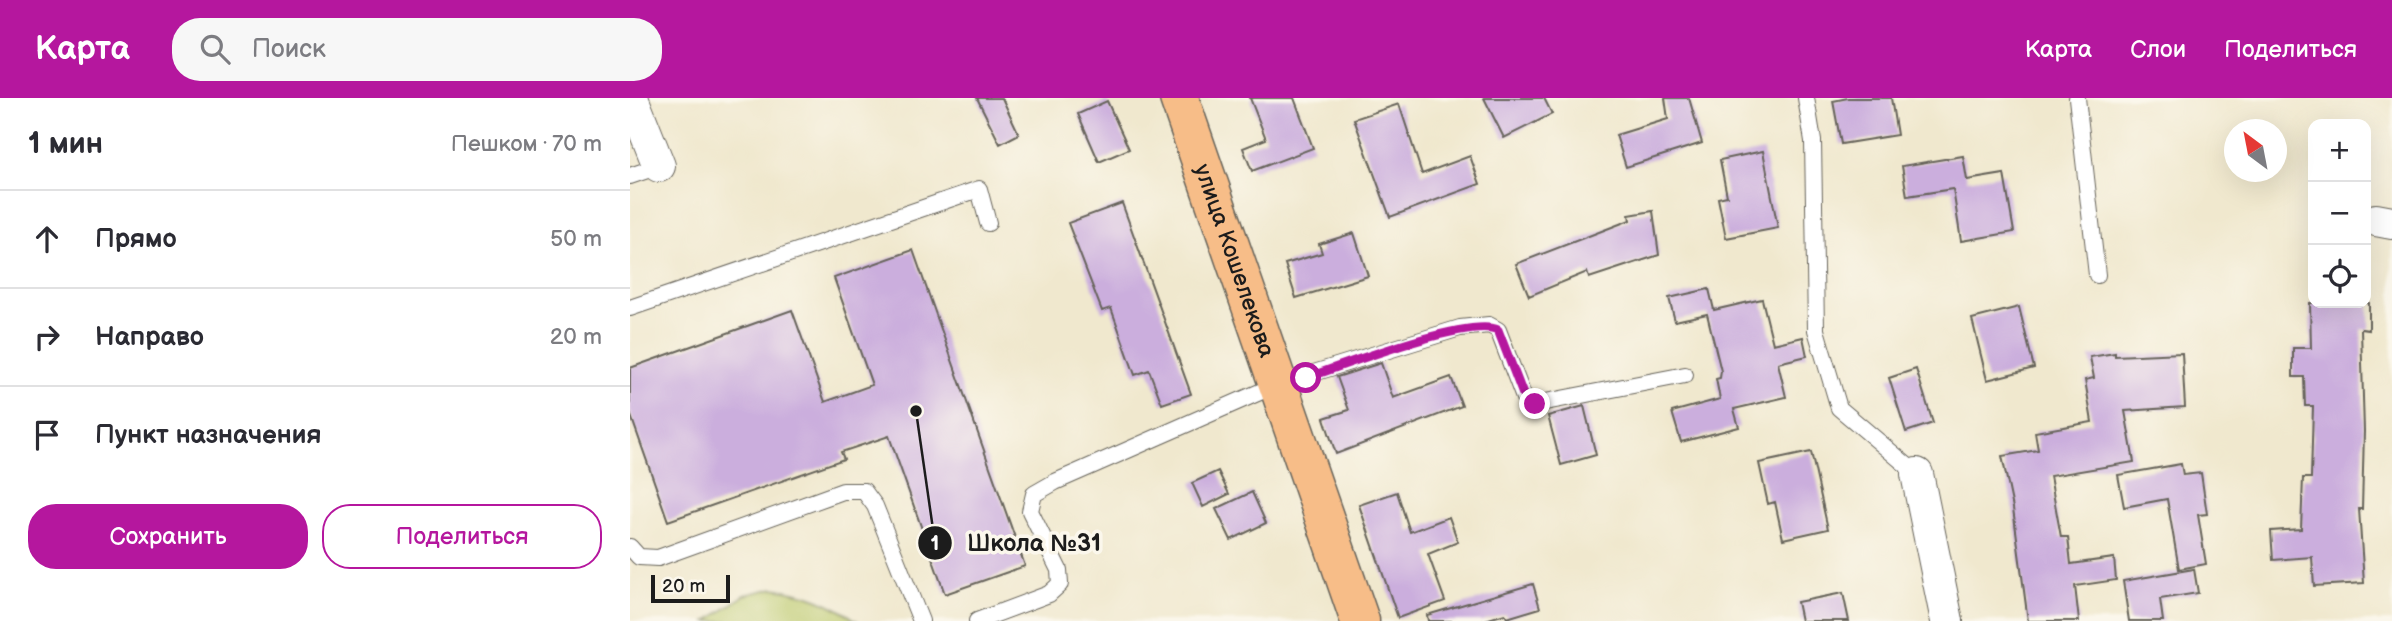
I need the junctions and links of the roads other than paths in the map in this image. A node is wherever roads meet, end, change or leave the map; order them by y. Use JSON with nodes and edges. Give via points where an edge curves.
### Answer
{"nodes":[{"id":1,"x":632,"y":98,"type":"edge"},
{"id":2,"x":1179,"y":98,"type":"edge"},
{"id":3,"x":1806,"y":98,"type":"edge"},
{"id":4,"x":2077,"y":98,"type":"edge"},
{"id":5,"x":644,"y":171,"type":"edge"},
{"id":6,"x":988,"y":223,"type":"dead end"},
{"id":7,"x":2097,"y":275,"type":"dead end"},
{"id":8,"x":630,"y":308,"type":"edge"},
{"id":9,"x":1685,"y":375,"type":"dead end"},
{"id":10,"x":1278,"y":384,"type":"junction"},
{"id":11,"x":1917,"y":474,"type":"joint"},
{"id":12,"x":630,"y":547,"type":"edge"},
{"id":13,"x":921,"y":621,"type":"edge"},
{"id":14,"x":977,"y":621,"type":"edge"},
{"id":15,"x":1360,"y":621,"type":"edge"},
{"id":16,"x":1947,"y":621,"type":"edge"}],
"edges":[{"from":1,"to":5,"type":"street"},
{"from":2,"to":10,"type":"main road","name":"улица Кошелекова"},
{"from":3,"to":11,"type":"lane","via":[[1813,141],[1816,330],[1835,396],[1839,408]]},
{"from":4,"to":7,"type":"lane"},
{"from":6,"to":8,"type":"lane","via":[[979,189]]},
{"from":9,"to":10,"type":"lane","via":[[1535,404],[1524,397],[1498,330],[1489,325],[1460,328]]},
{"from":10,"to":14,"type":"lane","via":[[1034,494],[1030,511],[1059,570],[1060,584],[1049,594]]},
{"from":10,"to":15,"type":"main road","name":"улица Кошелекова"},
{"from":11,"to":16,"type":"street"},
{"from":12,"to":13,"type":"lane","via":[[639,557],[658,558],[843,491],[864,491],[875,506]]}]}
